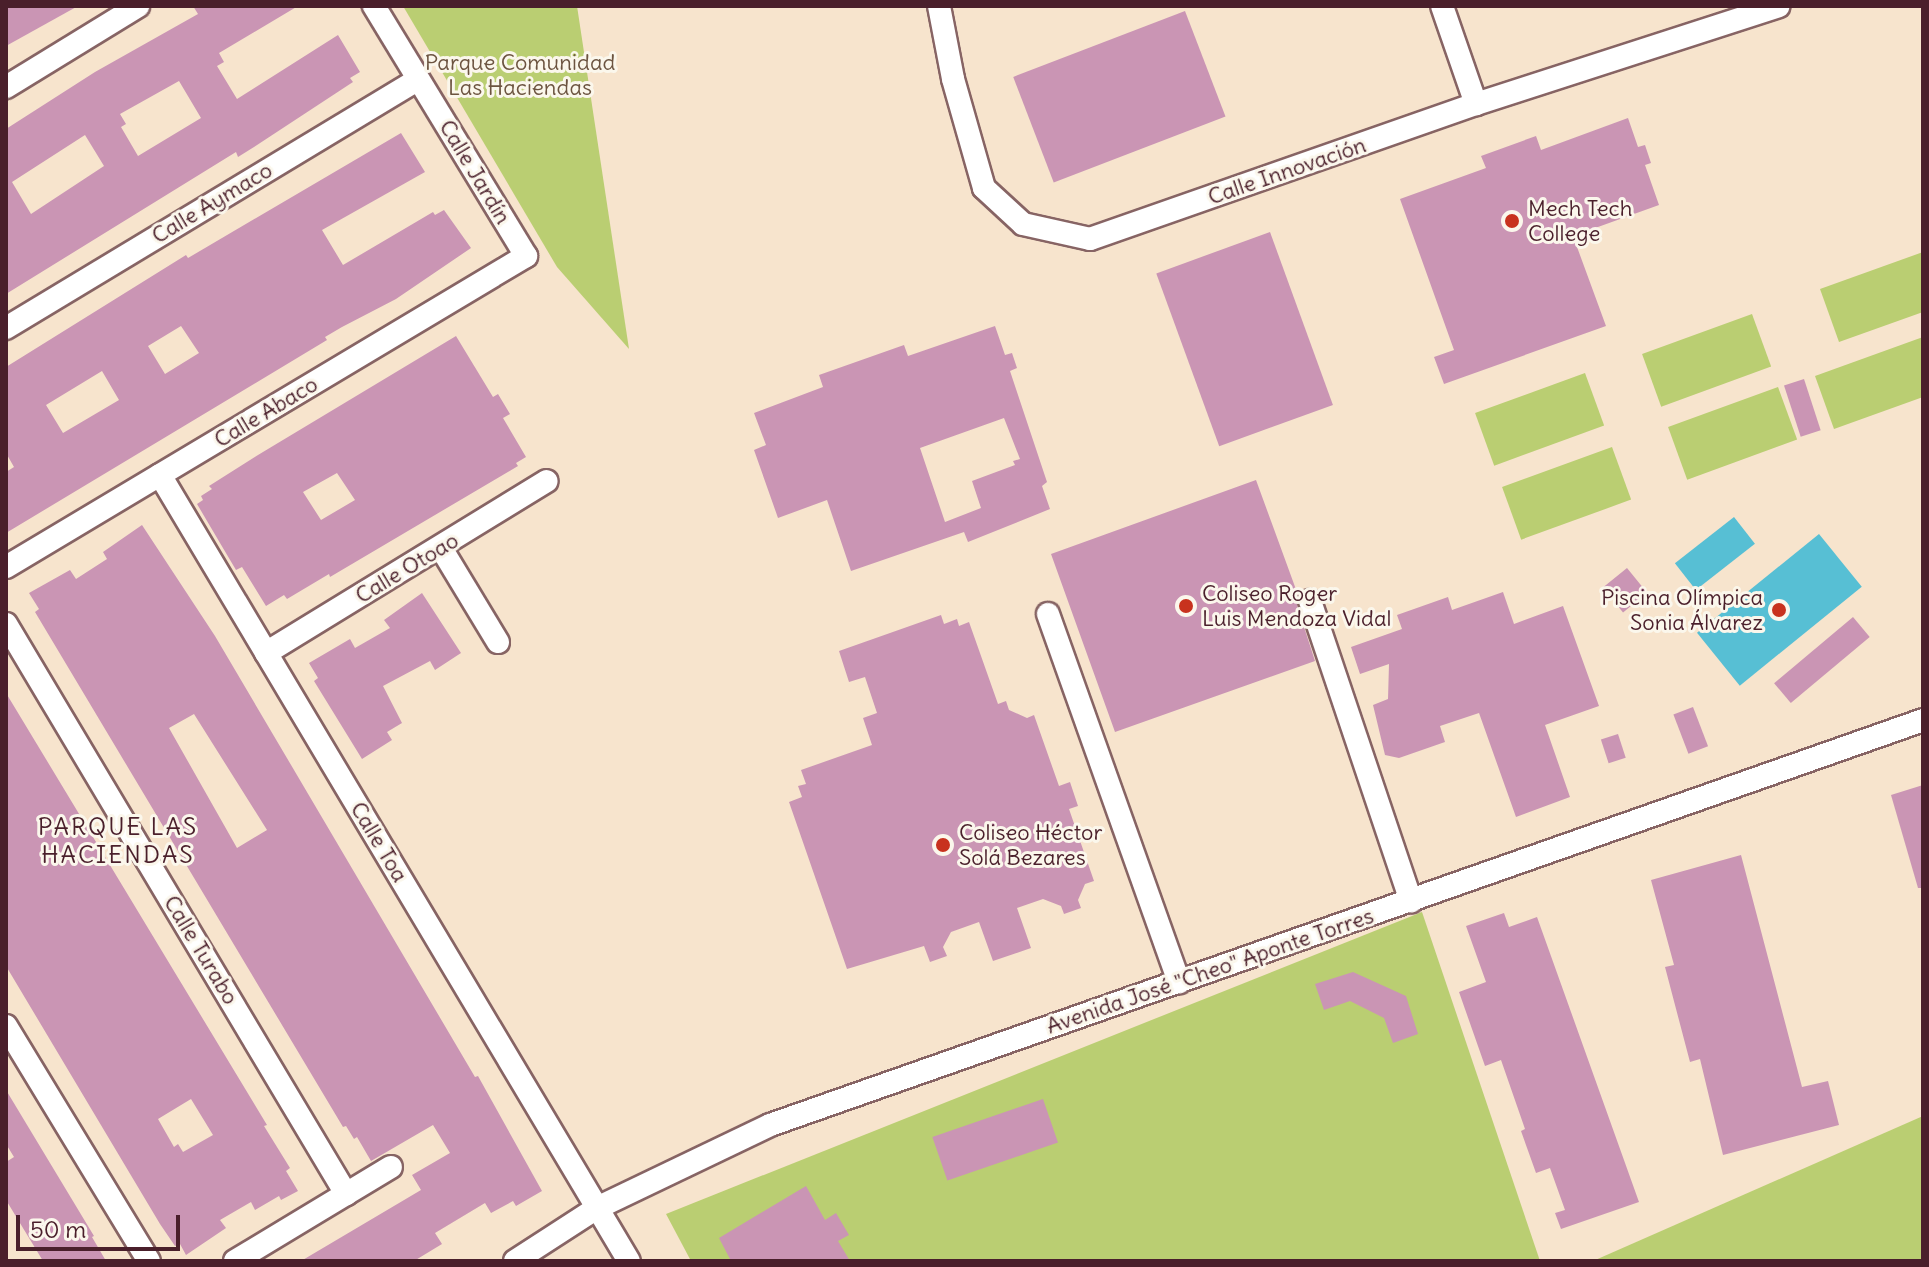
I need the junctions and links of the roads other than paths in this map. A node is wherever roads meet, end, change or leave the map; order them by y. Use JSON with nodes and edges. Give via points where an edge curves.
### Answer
{"nodes":[{"id":1,"x":138,"y":6,"type":"edge"},
{"id":2,"x":374,"y":6,"type":"edge"},
{"id":3,"x":939,"y":6,"type":"edge"},
{"id":4,"x":1442,"y":6,"type":"edge"},
{"id":5,"x":1779,"y":6,"type":"edge"},
{"id":6,"x":418,"y":79,"type":"junction"},
{"id":7,"x":6,"y":87,"type":"edge"},
{"id":8,"x":1476,"y":104,"type":"junction"},
{"id":9,"x":526,"y":256,"type":"joint"},
{"id":10,"x":6,"y":328,"type":"edge"},
{"id":11,"x":160,"y":475,"type":"junction"},
{"id":12,"x":547,"y":481,"type":"dead end"},
{"id":13,"x":441,"y":548,"type":"junction"},
{"id":14,"x":6,"y":567,"type":"edge"},
{"id":15,"x":1310,"y":601,"type":"dead end"},
{"id":16,"x":1048,"y":614,"type":"dead end"},
{"id":17,"x":6,"y":624,"type":"edge"},
{"id":18,"x":498,"y":642,"type":"dead end"},
{"id":19,"x":266,"y":653,"type":"junction"},
{"id":20,"x":1923,"y":720,"type":"edge"},
{"id":21,"x":1411,"y":901,"type":"junction"},
{"id":22,"x":1179,"y":982,"type":"junction"},
{"id":23,"x":6,"y":1026,"type":"edge"},
{"id":24,"x":391,"y":1167,"type":"dead end"},
{"id":25,"x":346,"y":1194,"type":"junction"},
{"id":26,"x":597,"y":1208,"type":"junction"},
{"id":27,"x":149,"y":1261,"type":"edge"},
{"id":28,"x":235,"y":1261,"type":"edge"},
{"id":29,"x":515,"y":1261,"type":"edge"},
{"id":30,"x":629,"y":1261,"type":"edge"}],
"edges":[{"from":1,"to":7,"type":"street"},
{"from":2,"to":6,"type":"street","name":"Calle Jardín"},
{"from":3,"to":8,"type":"street","name":"Calle Innovación","via":[[984,188],[1023,224],[1090,239]]},
{"from":4,"to":8,"type":"street"},
{"from":5,"to":8,"type":"street","name":"Calle Innovación"},
{"from":6,"to":9,"type":"street","name":"Calle Jardín"},
{"from":6,"to":10,"type":"street","name":"Calle Aymaco"},
{"from":9,"to":11,"type":"street","name":"Calle Abaco"},
{"from":11,"to":14,"type":"street","name":"Calle Abaco"},
{"from":11,"to":19,"type":"street","name":"Calle Toa"},
{"from":12,"to":13,"type":"street","name":"Calle Otoao"},
{"from":13,"to":18,"type":"street"},
{"from":13,"to":19,"type":"street","name":"Calle Otoao"},
{"from":15,"to":21,"type":"street"},
{"from":16,"to":22,"type":"street"},
{"from":17,"to":25,"type":"street","name":"Calle Turabo"},
{"from":19,"to":26,"type":"street","name":"Calle Toa"},
{"from":20,"to":21,"type":"street","name":"Avenida José \"Cheo\" Aponte Torres"},
{"from":21,"to":22,"type":"street","name":"Avenida José \"Cheo\" Aponte Torres"},
{"from":22,"to":26,"type":"street","name":"Avenida José \"Cheo\" Aponte Torres","via":[[770,1125]]},
{"from":23,"to":27,"type":"street"},
{"from":24,"to":25,"type":"street"},
{"from":25,"to":28,"type":"street"},
{"from":26,"to":29,"type":"street","name":"Avenida José \"Cheo\" Aponte Torres"},
{"from":26,"to":30,"type":"street","name":"Calle Toa"}]}
